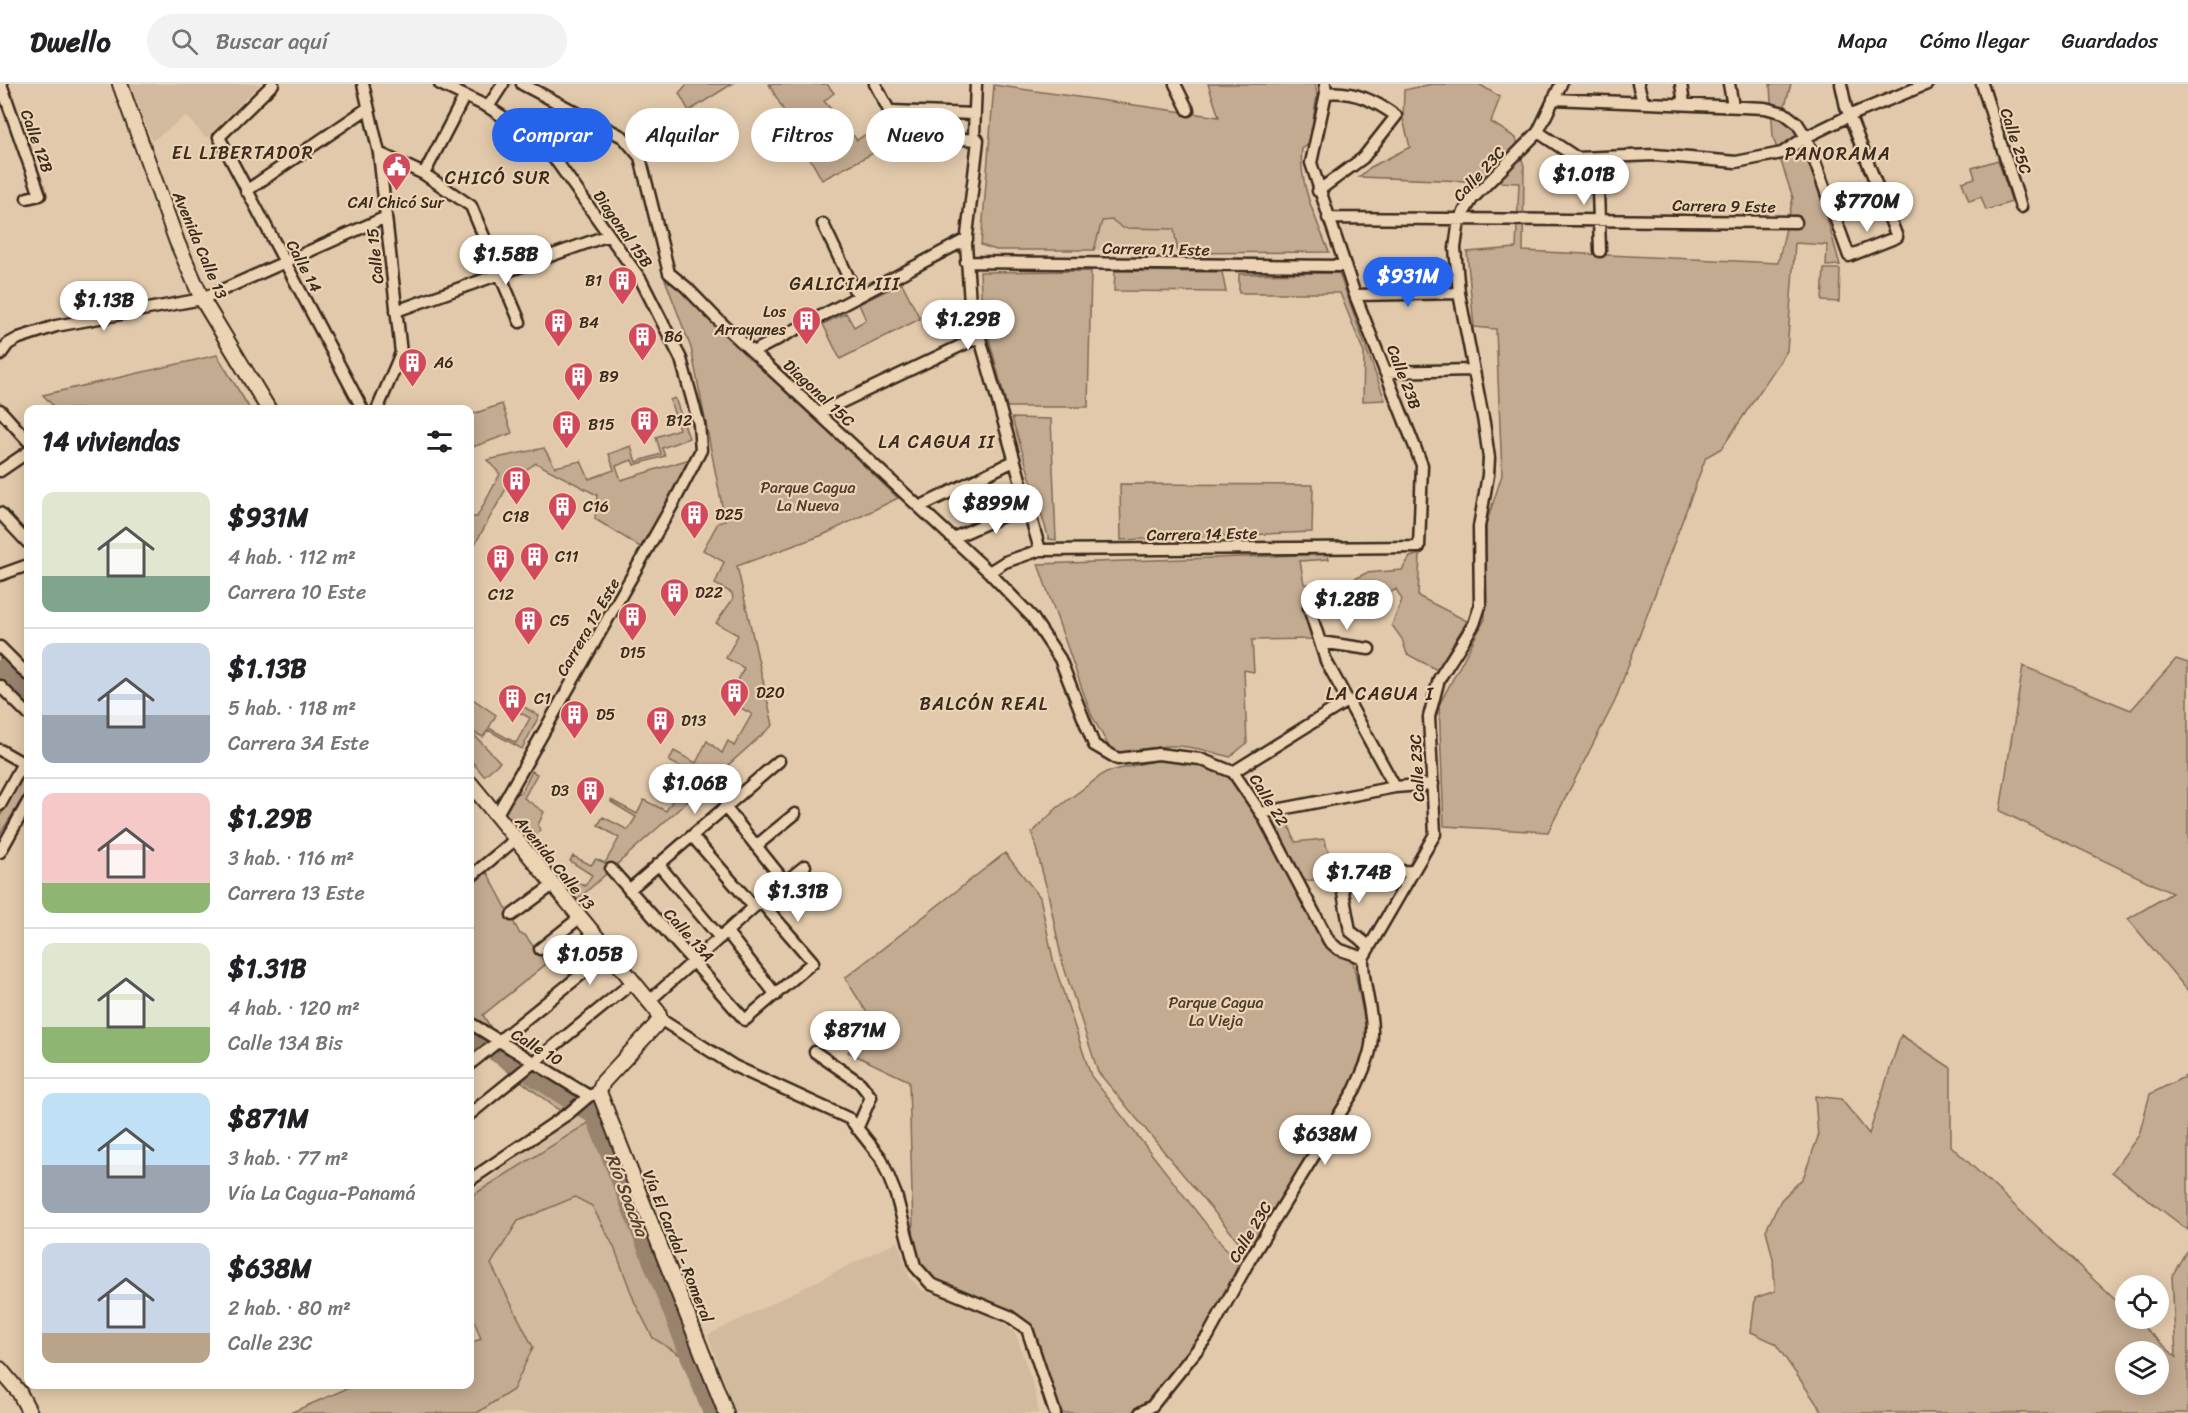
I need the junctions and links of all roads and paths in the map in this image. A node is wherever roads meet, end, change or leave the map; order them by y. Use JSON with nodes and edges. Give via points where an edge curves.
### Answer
{"nodes":[{"id":1,"x":1,"y":84,"type":"edge"},
{"id":2,"x":120,"y":84,"type":"edge"},
{"id":3,"x":273,"y":84,"type":"edge"},
{"id":4,"x":363,"y":84,"type":"edge"},
{"id":5,"x":440,"y":84,"type":"edge"},
{"id":6,"x":503,"y":84,"type":"edge"},
{"id":7,"x":522,"y":84,"type":"edge"},
{"id":8,"x":875,"y":84,"type":"edge"},
{"id":9,"x":976,"y":84,"type":"edge"},
{"id":10,"x":1175,"y":84,"type":"edge"},
{"id":11,"x":1561,"y":84,"type":"edge"},
{"id":12,"x":1638,"y":84,"type":"edge"},
{"id":13,"x":1681,"y":84,"type":"edge"},
{"id":14,"x":1729,"y":84,"type":"edge"},
{"id":15,"x":1841,"y":84,"type":"edge"},
{"id":16,"x":1927,"y":84,"type":"edge"},
{"id":17,"x":1982,"y":84,"type":"edge"},
{"id":18,"x":1328,"y":87,"type":"edge"},
{"id":19,"x":464,"y":97,"type":"junction"},
{"id":20,"x":1553,"y":99,"type":"junction"},
{"id":21,"x":1643,"y":102,"type":"junction"},
{"id":22,"x":1684,"y":103,"type":"junction"},
{"id":23,"x":1733,"y":106,"type":"junction"},
{"id":24,"x":488,"y":107,"type":"junction"},
{"id":25,"x":368,"y":108,"type":"junction"},
{"id":26,"x":567,"y":108,"type":"edge"},
{"id":27,"x":889,"y":108,"type":"edge"},
{"id":28,"x":492,"y":110,"type":"edge"},
{"id":29,"x":1188,"y":110,"type":"dead end"},
{"id":30,"x":965,"y":114,"type":"edge"},
{"id":31,"x":975,"y":114,"type":"junction"},
{"id":32,"x":1851,"y":115,"type":"junction"},
{"id":33,"x":613,"y":132,"type":"edge"},
{"id":34,"x":1538,"y":132,"type":"junction"},
{"id":35,"x":1806,"y":137,"type":"junction"},
{"id":36,"x":965,"y":139,"type":"edge"},
{"id":37,"x":978,"y":140,"type":"junction"},
{"id":38,"x":379,"y":153,"type":"junction"},
{"id":39,"x":1597,"y":159,"type":"junction"},
{"id":40,"x":558,"y":162,"type":"edge"},
{"id":41,"x":424,"y":174,"type":"junction"},
{"id":42,"x":246,"y":191,"type":"junction"},
{"id":43,"x":1318,"y":191,"type":"junction"},
{"id":44,"x":27,"y":198,"type":"dead end"},
{"id":45,"x":2021,"y":207,"type":"dead end"},
{"id":46,"x":386,"y":217,"type":"junction"},
{"id":47,"x":1328,"y":218,"type":"junction"},
{"id":48,"x":1599,"y":219,"type":"junction"},
{"id":49,"x":1459,"y":220,"type":"junction"},
{"id":50,"x":1796,"y":222,"type":"dead end"},
{"id":51,"x":823,"y":224,"type":"dead end"},
{"id":52,"x":609,"y":235,"type":"junction"},
{"id":53,"x":967,"y":239,"type":"junction"},
{"id":54,"x":1600,"y":251,"type":"dead end"},
{"id":55,"x":284,"y":262,"type":"junction"},
{"id":56,"x":966,"y":262,"type":"junction"},
{"id":57,"x":1345,"y":267,"type":"junction"},
{"id":58,"x":501,"y":272,"type":"junction"},
{"id":59,"x":1459,"y":293,"type":"junction"},
{"id":60,"x":860,"y":295,"type":"junction"},
{"id":61,"x":1355,"y":295,"type":"junction"},
{"id":62,"x":202,"y":299,"type":"junction"},
{"id":63,"x":396,"y":311,"type":"junction"},
{"id":64,"x":520,"y":322,"type":"dead end"},
{"id":65,"x":979,"y":337,"type":"junction"},
{"id":66,"x":753,"y":352,"type":"junction"},
{"id":67,"x":0,"y":355,"type":"edge"},
{"id":68,"x":1472,"y":370,"type":"junction"},
{"id":69,"x":1385,"y":372,"type":"junction"},
{"id":70,"x":266,"y":405,"type":"edge"},
{"id":71,"x":360,"y":405,"type":"edge"},
{"id":72,"x":379,"y":405,"type":"edge"},
{"id":73,"x":0,"y":410,"type":"edge"},
{"id":74,"x":819,"y":413,"type":"junction"},
{"id":75,"x":24,"y":437,"type":"edge"},
{"id":76,"x":701,"y":450,"type":"joint"},
{"id":77,"x":24,"y":455,"type":"edge"},
{"id":78,"x":1014,"y":461,"type":"junction"},
{"id":79,"x":0,"y":471,"type":"edge"},
{"id":80,"x":1028,"y":505,"type":"junction"},
{"id":81,"x":919,"y":507,"type":"junction"},
{"id":82,"x":0,"y":513,"type":"edge"},
{"id":83,"x":953,"y":538,"type":"junction"},
{"id":84,"x":24,"y":539,"type":"edge"},
{"id":85,"x":1419,"y":547,"type":"joint"},
{"id":86,"x":1040,"y":550,"type":"junction"},
{"id":87,"x":24,"y":566,"type":"edge"},
{"id":88,"x":989,"y":572,"type":"junction"},
{"id":89,"x":0,"y":575,"type":"edge"},
{"id":90,"x":1309,"y":608,"type":"dead end"},
{"id":91,"x":1320,"y":642,"type":"junction"},
{"id":92,"x":0,"y":647,"type":"edge"},
{"id":93,"x":1369,"y":649,"type":"dead end"},
{"id":94,"x":24,"y":671,"type":"edge"},
{"id":95,"x":0,"y":686,"type":"edge"},
{"id":96,"x":1347,"y":702,"type":"junction"},
{"id":97,"x":24,"y":710,"type":"edge"},
{"id":98,"x":0,"y":750,"type":"edge"},
{"id":99,"x":779,"y":761,"type":"dead end"},
{"id":100,"x":24,"y":764,"type":"edge"},
{"id":101,"x":24,"y":768,"type":"edge"},
{"id":102,"x":1233,"y":772,"type":"junction"},
{"id":103,"x":1433,"y":784,"type":"junction"},
{"id":104,"x":1395,"y":787,"type":"junction"},
{"id":105,"x":474,"y":788,"type":"edge"},
{"id":106,"x":0,"y":805,"type":"edge"},
{"id":107,"x":725,"y":807,"type":"junction"},
{"id":108,"x":24,"y":809,"type":"edge"},
{"id":109,"x":1261,"y":813,"type":"junction"},
{"id":110,"x":795,"y":814,"type":"dead end"},
{"id":111,"x":496,"y":816,"type":"junction"},
{"id":112,"x":692,"y":836,"type":"junction"},
{"id":113,"x":516,"y":839,"type":"junction"},
{"id":114,"x":756,"y":846,"type":"junction"},
{"id":115,"x":0,"y":852,"type":"edge"},
{"id":116,"x":658,"y":864,"type":"junction"},
{"id":117,"x":805,"y":866,"type":"dead end"},
{"id":118,"x":611,"y":868,"type":"dead end"},
{"id":119,"x":1413,"y":871,"type":"junction"},
{"id":120,"x":474,"y":874,"type":"edge"},
{"id":121,"x":785,"y":882,"type":"junction"},
{"id":122,"x":553,"y":885,"type":"junction"},
{"id":123,"x":629,"y":890,"type":"junction"},
{"id":124,"x":758,"y":905,"type":"junction"},
{"id":125,"x":512,"y":915,"type":"dead end"},
{"id":126,"x":578,"y":919,"type":"junction"},
{"id":127,"x":723,"y":935,"type":"junction"},
{"id":128,"x":1369,"y":946,"type":"junction"},
{"id":129,"x":540,"y":949,"type":"dead end"},
{"id":130,"x":609,"y":952,"type":"junction"},
{"id":131,"x":1363,"y":958,"type":"junction"},
{"id":132,"x":693,"y":962,"type":"junction"},
{"id":133,"x":633,"y":982,"type":"junction"},
{"id":134,"x":776,"y":995,"type":"junction"},
{"id":135,"x":648,"y":1002,"type":"junction"},
{"id":136,"x":660,"y":1019,"type":"junction"},
{"id":137,"x":474,"y":1026,"type":"edge"},
{"id":138,"x":496,"y":1043,"type":"junction"},
{"id":139,"x":815,"y":1052,"type":"dead end"},
{"id":140,"x":474,"y":1061,"type":"edge"},
{"id":141,"x":530,"y":1065,"type":"junction"},
{"id":142,"x":591,"y":1097,"type":"junction"},
{"id":143,"x":474,"y":1111,"type":"edge"},
{"id":144,"x":857,"y":1129,"type":"junction"},
{"id":145,"x":474,"y":1177,"type":"edge"},
{"id":146,"x":0,"y":1369,"type":"edge"},
{"id":147,"x":30,"y":1413,"type":"edge"},
{"id":148,"x":726,"y":1413,"type":"edge"},
{"id":149,"x":1054,"y":1413,"type":"edge"},
{"id":150,"x":1140,"y":1413,"type":"edge"}],
"edges":[{"from":1,"to":44,"type":"street","name":"Calle 12B","via":[[40,195]]},
{"from":2,"to":62,"type":"main road","name":"Avenida Calle 13","via":[[177,242]]},
{"from":3,"to":42,"type":"street","name":"Calle 14","via":[[219,137]]},
{"from":4,"to":25,"type":"street","name":"Calle 15"},
{"from":5,"to":19,"type":"street","name":"Diagonal 15B"},
{"from":6,"to":24,"type":"street"},
{"from":7,"to":26,"type":"street","name":"Diagonal 15C"},
{"from":8,"to":27,"type":"street"},
{"from":9,"to":31,"type":"street"},
{"from":10,"to":29,"type":"street"},
{"from":11,"to":20,"type":"street","name":"Calle 23C"},
{"from":12,"to":21,"type":"street"},
{"from":13,"to":22,"type":"street"},
{"from":14,"to":23,"type":"street"},
{"from":15,"to":32,"type":"street"},
{"from":16,"to":32,"type":"street"},
{"from":17,"to":45,"type":"street","name":"Calle 25C"},
{"from":18,"to":43,"type":"street","name":"Calle 23B","via":[[1311,163]]},
{"from":18,"to":43,"type":"street","via":[[1383,106],[1396,116],[1363,158]]},
{"from":19,"to":24,"type":"street","name":"Diagonal 15B"},
{"from":19,"to":41,"type":"street"},
{"from":20,"to":21,"type":"street"},
{"from":20,"to":34,"type":"street","name":"Calle 23C"},
{"from":21,"to":22,"type":"street"},
{"from":22,"to":23,"type":"street"},
{"from":23,"to":35,"type":"street","via":[[1784,113]]},
{"from":24,"to":28,"type":"street","name":"Diagonal 15B"},
{"from":25,"to":38,"type":"street","name":"Calle 15"},
{"from":25,"to":42,"type":"street"},
{"from":30,"to":31,"type":"street"},
{"from":31,"to":37,"type":"street","via":[[974,135]]},
{"from":32,"to":35,"type":"street"},
{"from":32,"to":35,"type":"street","via":[[1897,237],[1849,256]]},
{"from":33,"to":66,"type":"street","name":"Diagonal 15C","via":[[623,137],[640,157],[669,273]]},
{"from":34,"to":39,"type":"street","via":[[1569,155]]},
{"from":34,"to":49,"type":"street","name":"Calle 23C","via":[[1472,199]]},
{"from":35,"to":39,"type":"street","via":[[1782,153],[1736,162],[1655,155]]},
{"from":36,"to":37,"type":"street"},
{"from":37,"to":53,"type":"street"},
{"from":38,"to":41,"type":"street"},
{"from":38,"to":46,"type":"street","name":"Calle 15"},
{"from":39,"to":48,"type":"street"},
{"from":40,"to":52,"type":"street","name":"Diagonal 15B"},
{"from":41,"to":58,"type":"street","via":[[471,206]]},
{"from":42,"to":55,"type":"street","name":"Calle 14"},
{"from":43,"to":47,"type":"street","name":"Calle 23B"},
{"from":46,"to":55,"type":"street"},
{"from":46,"to":63,"type":"street","name":"Calle 15"},
{"from":47,"to":49,"type":"street","name":"Carrera 9 Este"},
{"from":47,"to":57,"type":"street","name":"Calle 23B"},
{"from":48,"to":49,"type":"street","name":"Carrera 9 Este"},
{"from":48,"to":50,"type":"street","name":"Carrera 9 Este"},
{"from":48,"to":54,"type":"street"},
{"from":49,"to":59,"type":"street","name":"Calle 23C","via":[[1455,248]]},
{"from":51,"to":60,"type":"street"},
{"from":52,"to":58,"type":"street"},
{"from":52,"to":76,"type":"street","name":"Diagonal 15B","via":[[641,280],[681,359],[699,424]]},
{"from":53,"to":56,"type":"street"},
{"from":53,"to":60,"type":"street"},
{"from":55,"to":62,"type":"street"},
{"from":55,"to":71,"type":"street","name":"Calle 14"},
{"from":56,"to":57,"type":"street","name":"Carrera 11 Este"},
{"from":56,"to":65,"type":"street","via":[[970,303]]},
{"from":57,"to":61,"type":"street","name":"Calle 23B"},
{"from":58,"to":63,"type":"street"},
{"from":58,"to":64,"type":"street"},
{"from":59,"to":61,"type":"street"},
{"from":59,"to":68,"type":"street","name":"Calle 23C"},
{"from":60,"to":66,"type":"street"},
{"from":61,"to":69,"type":"street","name":"Calle 23B"},
{"from":62,"to":67,"type":"street","via":[[56,326],[19,338]]},
{"from":62,"to":70,"type":"main road","name":"Avenida Calle 13"},
{"from":63,"to":72,"type":"street","name":"Calle 15","via":[[401,354]]},
{"from":65,"to":74,"type":"street"},
{"from":65,"to":78,"type":"street"},
{"from":66,"to":74,"type":"street","name":"Diagonal 15C"},
{"from":68,"to":69,"type":"street"},
{"from":68,"to":103,"type":"street","name":"Calle 23C","via":[[1489,458],[1479,528],[1480,606],[1431,701]]},
{"from":69,"to":85,"type":"street","name":"Calle 23B","via":[[1422,465]]},
{"from":73,"to":75,"type":"street"},
{"from":74,"to":81,"type":"street","name":"Diagonal 15C"},
{"from":76,"to":111,"type":"street","name":"Carrera 12 Este","via":[[617,607]]},
{"from":77,"to":79,"type":"street"},
{"from":78,"to":80,"type":"street"},
{"from":78,"to":81,"type":"street"},
{"from":80,"to":83,"type":"street"},
{"from":80,"to":86,"type":"street"},
{"from":81,"to":83,"type":"street","name":"Diagonal 15C"},
{"from":82,"to":84,"type":"street"},
{"from":83,"to":88,"type":"street","name":"Diagonal 15C"},
{"from":85,"to":86,"type":"street","name":"Carrera 14 Este"},
{"from":86,"to":88,"type":"street","name":"Carrera 14 Este"},
{"from":87,"to":89,"type":"street"},
{"from":88,"to":102,"type":"street","name":"Diagonal 15C","via":[[1032,617],[1059,658],[1094,745],[1118,759],[1158,754],[1200,759]]},
{"from":90,"to":91,"type":"street"},
{"from":91,"to":93,"type":"street"},
{"from":91,"to":96,"type":"street"},
{"from":92,"to":94,"type":"street"},
{"from":95,"to":97,"type":"street"},
{"from":96,"to":102,"type":"street"},
{"from":96,"to":104,"type":"street"},
{"from":98,"to":100,"type":"street"},
{"from":99,"to":107,"type":"street"},
{"from":101,"to":106,"type":"street"},
{"from":102,"to":109,"type":"street","name":"Calle 22"},
{"from":103,"to":104,"type":"street"},
{"from":103,"to":119,"type":"street","name":"Calle 23C","via":[[1435,834]]},
{"from":104,"to":109,"type":"street"},
{"from":105,"to":111,"type":"main road","name":"Avenida Calle 13"},
{"from":107,"to":112,"type":"street"},
{"from":107,"to":114,"type":"street"},
{"from":108,"to":115,"type":"street"},
{"from":109,"to":131,"type":"street","name":"Calle 22","via":[[1329,941],[1338,949]]},
{"from":110,"to":114,"type":"street"},
{"from":111,"to":113,"type":"main road","name":"Avenida Calle 13"},
{"from":112,"to":116,"type":"street"},
{"from":112,"to":124,"type":"street"},
{"from":113,"to":120,"type":"street"},
{"from":113,"to":122,"type":"main road","name":"Avenida Calle 13"},
{"from":114,"to":121,"type":"street"},
{"from":116,"to":123,"type":"street"},
{"from":116,"to":127,"type":"street"},
{"from":117,"to":121,"type":"street"},
{"from":118,"to":123,"type":"street","name":"Calle 13A"},
{"from":119,"to":128,"type":"street","name":"Calle 23C"},
{"from":119,"to":128,"type":"street","via":[[1346,872],[1342,887],[1348,922],[1354,937]]},
{"from":121,"to":124,"type":"street"},
{"from":122,"to":125,"type":"street"},
{"from":122,"to":126,"type":"main road","name":"Avenida Calle 13"},
{"from":123,"to":132,"type":"street","name":"Calle 13A"},
{"from":124,"to":127,"type":"street"},
{"from":124,"to":134,"type":"street","via":[[813,962]]},
{"from":126,"to":129,"type":"street"},
{"from":126,"to":130,"type":"main road","name":"Avenida Calle 13"},
{"from":127,"to":132,"type":"street"},
{"from":127,"to":134,"type":"street"},
{"from":128,"to":131,"type":"street","name":"Calle 23C"},
{"from":130,"to":133,"type":"main road","name":"Avenida Calle 13"},
{"from":130,"to":138,"type":"street"},
{"from":131,"to":150,"type":"street","name":"Calle 23C","via":[[1362,980],[1372,1033],[1368,1059],[1355,1089],[1208,1336],[1152,1406]]},
{"from":132,"to":134,"type":"street","name":"Calle 13A","via":[[745,1020]]},
{"from":132,"to":135,"type":"street"},
{"from":133,"to":135,"type":"main road","name":"Avenida Calle 13"},
{"from":133,"to":141,"type":"street"},
{"from":135,"to":136,"type":"main road","name":"Avenida Calle 13"},
{"from":136,"to":142,"type":"main road"},
{"from":136,"to":144,"type":"street","via":[[734,1066],[850,1119]]},
{"from":137,"to":138,"type":"street","name":"Calle 10"},
{"from":138,"to":140,"type":"street"},
{"from":138,"to":141,"type":"street","name":"Calle 10"},
{"from":139,"to":144,"type":"street","via":[[860,1083],[871,1097]]},
{"from":141,"to":142,"type":"street","name":"Calle 10"},
{"from":141,"to":143,"type":"street"},
{"from":142,"to":145,"type":"street"},
{"from":142,"to":148,"type":"main road","name":"Vía El Cardal - Romeral"},
{"from":144,"to":149,"type":"street","via":[[881,1158],[896,1195],[915,1266],[932,1284],[1009,1316],[1027,1329]]},
{"from":146,"to":147,"type":"main road"}]}
